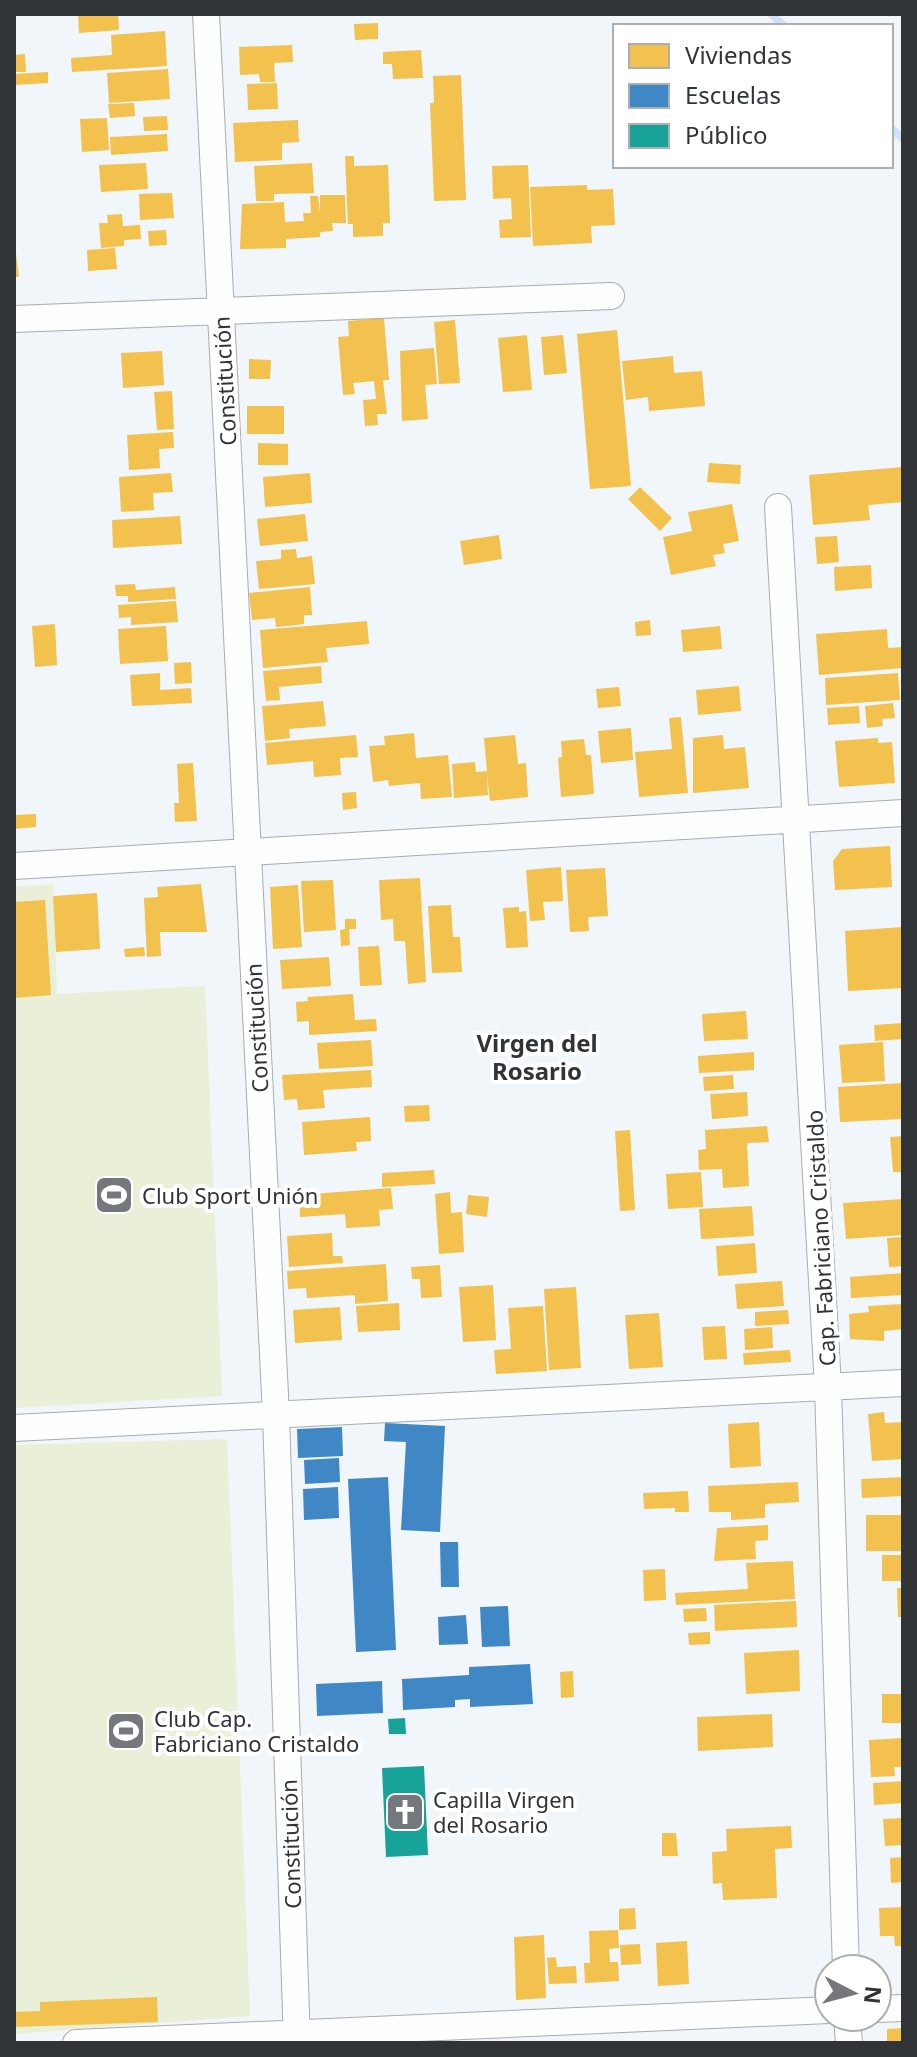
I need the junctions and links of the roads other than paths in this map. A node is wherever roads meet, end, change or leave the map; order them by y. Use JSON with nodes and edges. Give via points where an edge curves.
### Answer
{"nodes":[{"id":1,"x":206,"y":14,"type":"edge"},
{"id":2,"x":611,"y":296,"type":"dead end"},
{"id":3,"x":221,"y":312,"type":"junction"},
{"id":4,"x":14,"y":319,"type":"edge"},
{"id":5,"x":778,"y":507,"type":"dead end"},
{"id":6,"x":903,"y":813,"type":"edge"},
{"id":7,"x":796,"y":822,"type":"junction"},
{"id":8,"x":248,"y":855,"type":"junction"},
{"id":9,"x":14,"y":866,"type":"edge"},
{"id":10,"x":903,"y":1383,"type":"edge"},
{"id":11,"x":828,"y":1387,"type":"junction"},
{"id":12,"x":276,"y":1415,"type":"junction"},
{"id":13,"x":14,"y":1428,"type":"edge"},
{"id":14,"x":846,"y":1953,"type":"edge"},
{"id":15,"x":813,"y":2011,"type":"edge"},
{"id":16,"x":297,"y":2039,"type":"edge"},
{"id":17,"x":76,"y":2043,"type":"edge"}],
"edges":[{"from":1,"to":3,"type":"street","name":"Constitución"},
{"from":2,"to":3,"type":"street"},
{"from":3,"to":4,"type":"street"},
{"from":3,"to":8,"type":"street","name":"Constitución"},
{"from":5,"to":7,"type":"street","name":"Cap. Fabriciano Cristaldo"},
{"from":6,"to":7,"type":"street"},
{"from":7,"to":8,"type":"street"},
{"from":7,"to":11,"type":"street","name":"Cap. Fabriciano Cristaldo"},
{"from":8,"to":9,"type":"street"},
{"from":8,"to":12,"type":"street","name":"Constitución"},
{"from":10,"to":11,"type":"street"},
{"from":11,"to":12,"type":"street"},
{"from":11,"to":14,"type":"street","name":"Cap. Fabriciano Cristaldo"},
{"from":12,"to":13,"type":"street"},
{"from":12,"to":16,"type":"street","name":"Constitución"},
{"from":15,"to":16,"type":"street"},
{"from":16,"to":17,"type":"street"}]}
